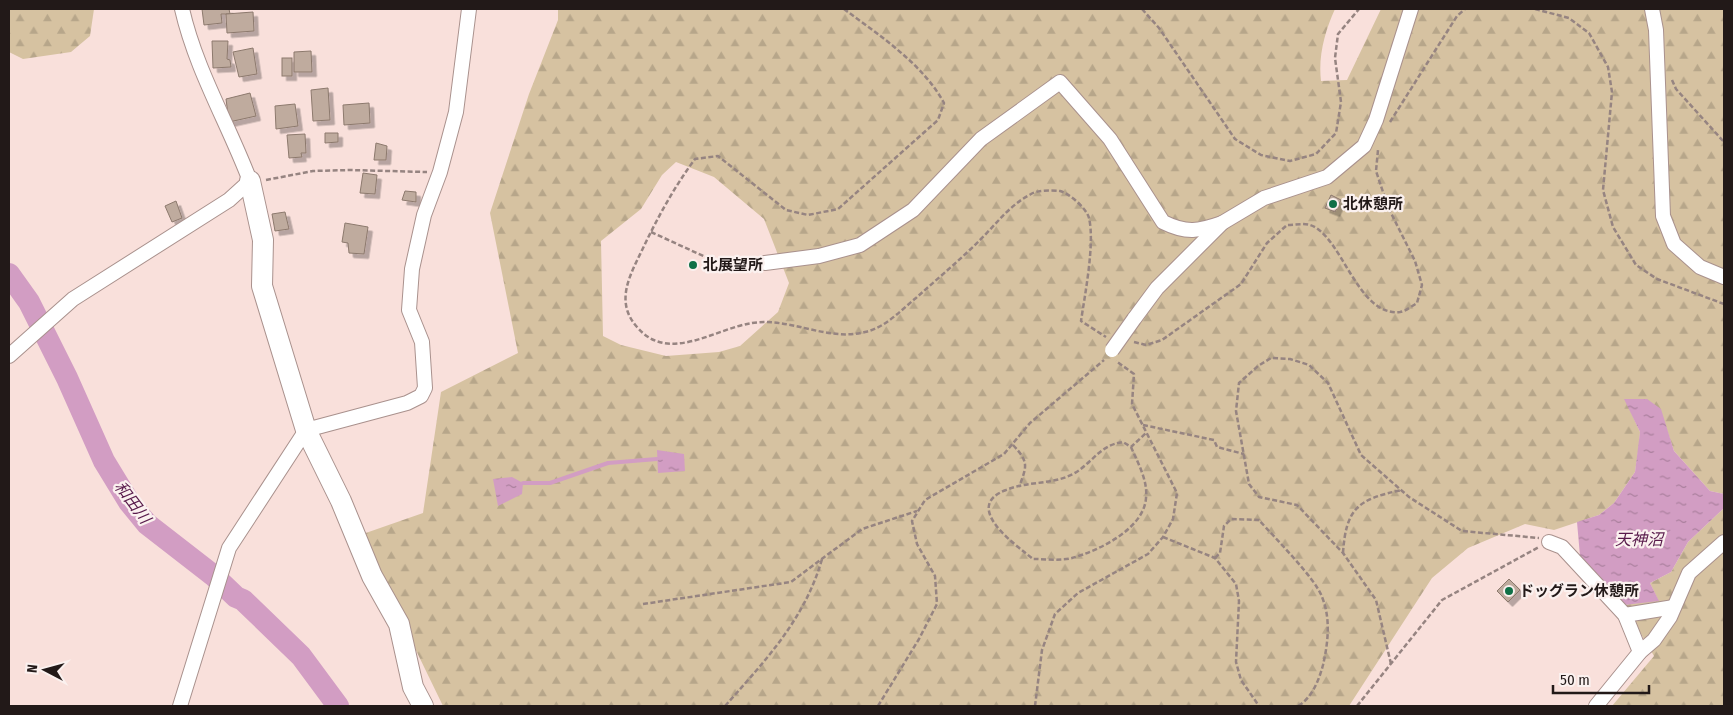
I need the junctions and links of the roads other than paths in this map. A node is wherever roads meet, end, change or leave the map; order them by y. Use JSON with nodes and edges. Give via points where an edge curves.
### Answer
{"nodes":[{"id":1,"x":182,"y":9,"type":"edge"},
{"id":2,"x":469,"y":9,"type":"edge"},
{"id":3,"x":1411,"y":9,"type":"edge"},
{"id":4,"x":1652,"y":9,"type":"edge"},
{"id":5,"x":250,"y":181,"type":"junction"},
{"id":6,"x":1222,"y":223,"type":"junction"},
{"id":7,"x":765,"y":264,"type":"road end"},
{"id":8,"x":1724,"y":277,"type":"edge"},
{"id":9,"x":1111,"y":348,"type":"road end"},
{"id":10,"x":9,"y":356,"type":"edge"},
{"id":11,"x":306,"y":430,"type":"junction"},
{"id":12,"x":1549,"y":542,"type":"road end"},
{"id":13,"x":1724,"y":542,"type":"edge"},
{"id":14,"x":1674,"y":607,"type":"junction"},
{"id":15,"x":1624,"y":616,"type":"junction"},
{"id":16,"x":1640,"y":652,"type":"junction"},
{"id":17,"x":180,"y":706,"type":"edge"},
{"id":18,"x":423,"y":706,"type":"edge"},
{"id":19,"x":1596,"y":706,"type":"edge"}],
"edges":[{"from":1,"to":5,"type":"street","via":[[201,71]]},
{"from":2,"to":11,"type":"street","via":[[456,112],[424,216],[412,269],[409,310],[422,342],[425,388],[421,396],[407,403]]},
{"from":3,"to":6,"type":"street","via":[[1376,120],[1364,146],[1326,177],[1264,198]]},
{"from":4,"to":8,"type":"street","via":[[1656,30],[1663,216],[1674,244],[1700,268]]},
{"from":5,"to":10,"type":"street","via":[[229,200],[73,299]]},
{"from":5,"to":11,"type":"street","via":[[263,240],[262,286]]},
{"from":6,"to":7,"type":"street","via":[[1200,231],[1178,229],[1163,222],[1110,139],[1060,82],[980,139],[913,210],[860,245],[819,256]]},
{"from":6,"to":9,"type":"street","bridge":true,"via":[[1157,288]]},
{"from":11,"to":17,"type":"street","via":[[229,548]]},
{"from":11,"to":18,"type":"street","via":[[341,501],[372,576],[398,624],[413,687]]},
{"from":12,"to":15,"type":"street","via":[[1562,547]]},
{"from":13,"to":14,"type":"street","via":[[1689,572]]},
{"from":14,"to":15,"type":"street"},
{"from":14,"to":16,"type":"street","via":[[1654,640]]},
{"from":15,"to":16,"type":"street"},
{"from":16,"to":19,"type":"street"}]}
